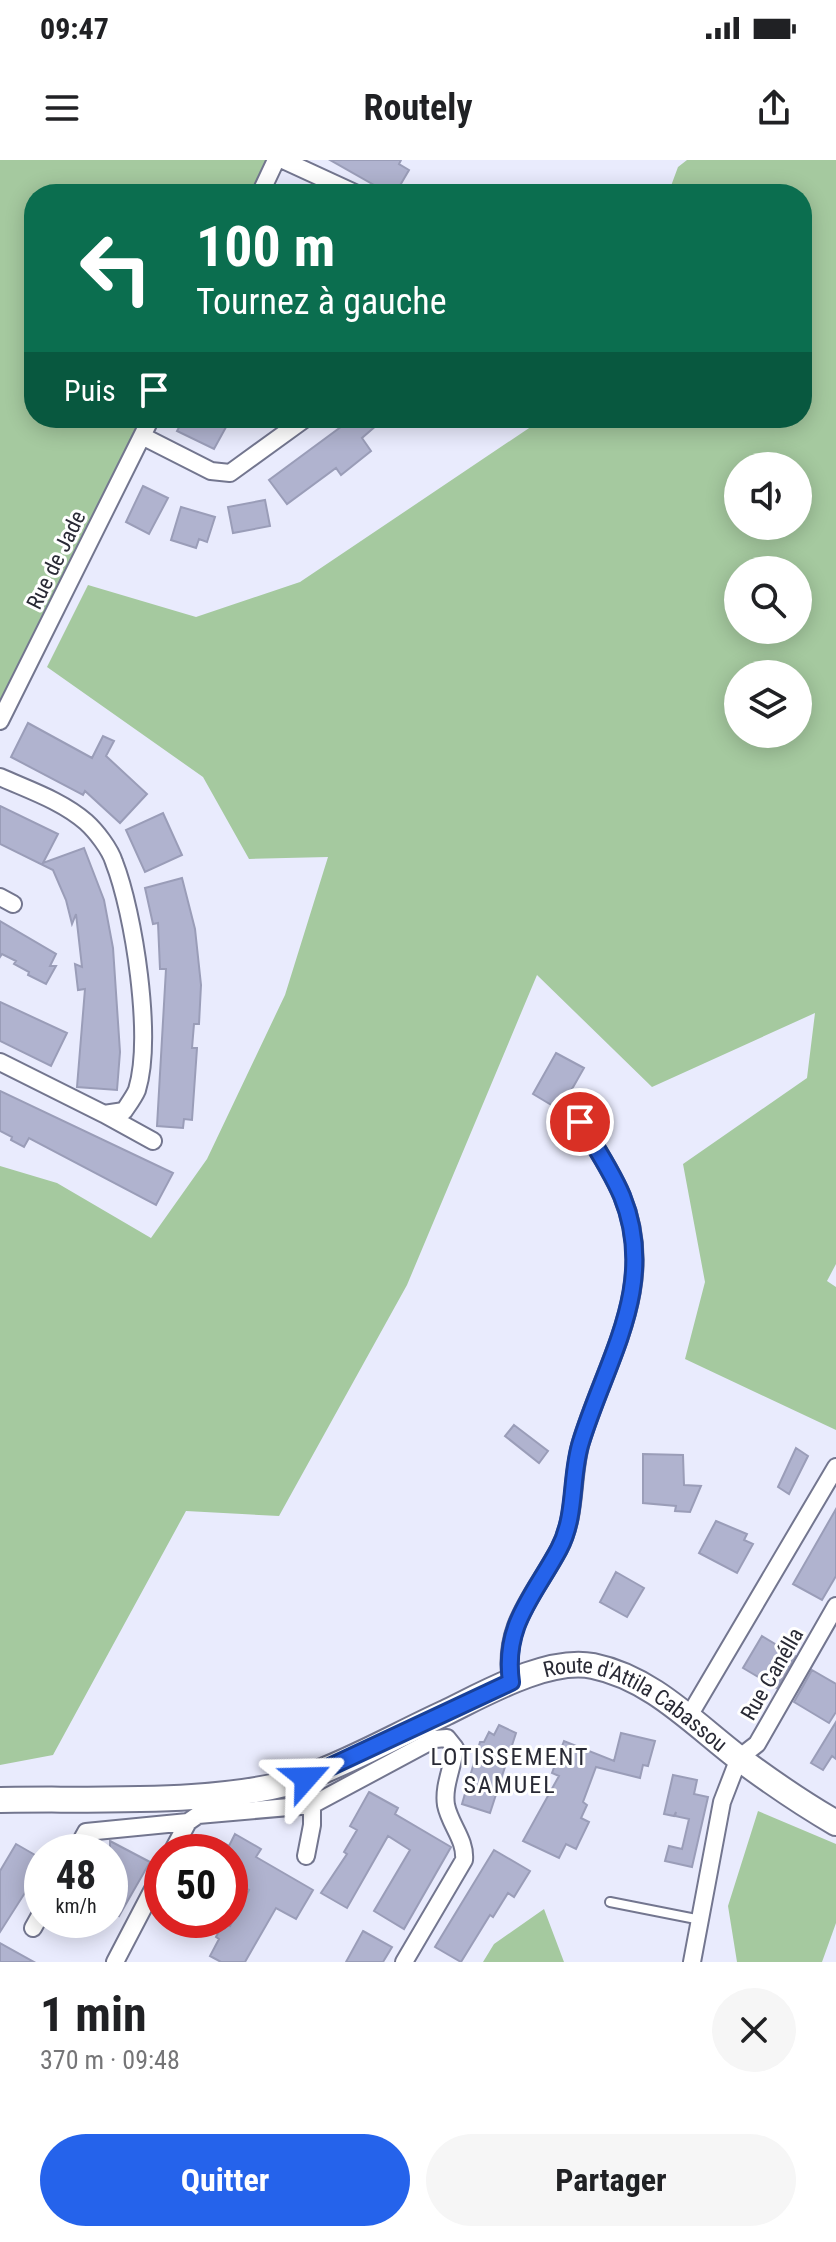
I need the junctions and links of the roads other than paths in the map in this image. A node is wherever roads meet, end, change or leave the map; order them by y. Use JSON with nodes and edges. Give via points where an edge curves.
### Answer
{"nodes":[{"id":1,"x":276,"y":160,"type":"edge"},
{"id":2,"x":283,"y":160,"type":"edge"},
{"id":3,"x":265,"y":184,"type":"edge"},
{"id":4,"x":335,"y":184,"type":"edge"},
{"id":5,"x":146,"y":428,"type":"edge"},
{"id":6,"x":292,"y":428,"type":"edge"},
{"id":7,"x":142,"y":436,"type":"junction"},
{"id":8,"x":0,"y":721,"type":"edge"},
{"id":9,"x":0,"y":777,"type":"edge"},
{"id":10,"x":0,"y":1062,"type":"edge"},
{"id":11,"x":104,"y":1114,"type":"junction"},
{"id":12,"x":580,"y":1122,"type":"dead end"},
{"id":13,"x":153,"y":1141,"type":"dead end"},
{"id":14,"x":836,"y":1467,"type":"edge"},
{"id":15,"x":836,"y":1606,"type":"edge"},
{"id":16,"x":511,"y":1682,"type":"junction"},
{"id":17,"x":689,"y":1716,"type":"junction"},
{"id":18,"x":739,"y":1758,"type":"junction"},
{"id":19,"x":0,"y":1800,"type":"edge"},
{"id":20,"x":312,"y":1805,"type":"junction"},
{"id":21,"x":194,"y":1810,"type":"junction"},
{"id":22,"x":836,"y":1823,"type":"edge"},
{"id":23,"x":85,"y":1834,"type":"edge"},
{"id":24,"x":181,"y":1834,"type":"edge"},
{"id":25,"x":306,"y":1856,"type":"dead end"},
{"id":26,"x":610,"y":1902,"type":"dead end"},
{"id":27,"x":144,"y":1906,"type":"edge"},
{"id":28,"x":701,"y":1920,"type":"junction"},
{"id":29,"x":115,"y":1962,"type":"edge"},
{"id":30,"x":404,"y":1962,"type":"edge"},
{"id":31,"x":692,"y":1962,"type":"edge"}],
"edges":[{"from":1,"to":3,"type":"street"},
{"from":2,"to":4,"type":"street"},
{"from":5,"to":7,"type":"street","name":"Rue de Jade"},
{"from":6,"to":7,"type":"street","via":[[230,473],[211,471]]},
{"from":7,"to":8,"type":"street","name":"Rue de Jade"},
{"from":9,"to":11,"type":"street","via":[[87,823],[113,858],[130,919],[141,1049],[137,1091],[124,1111]]},
{"from":10,"to":11,"type":"street"},
{"from":11,"to":13,"type":"street"},
{"from":12,"to":16,"type":"street","via":[[622,1196],[637,1264],[620,1338],[580,1445],[576,1494],[561,1546],[528,1598],[509,1642]]},
{"from":14,"to":17,"type":"street"},
{"from":15,"to":18,"type":"street","name":"Rue Canélla","via":[[757,1744]]},
{"from":16,"to":17,"type":"main road","name":"Route d'Attila Cabassou","via":[[568,1665],[593,1666],[630,1680]]},
{"from":16,"to":21,"type":"main road","name":"Route d'Attila Cabassou","via":[[306,1778]]},
{"from":17,"to":18,"type":"main road","name":"Route d'Attila Cabassou"},
{"from":18,"to":22,"type":"main road","name":"Route d'Attila Cabassou"},
{"from":18,"to":28,"type":"street","via":[[722,1802]]},
{"from":19,"to":21,"type":"main road","name":"Route d'Attila Cabassou"},
{"from":20,"to":21,"type":"street"},
{"from":20,"to":25,"type":"street"},
{"from":20,"to":30,"type":"street","via":[[435,1739],[447,1738],[455,1748],[445,1793],[464,1860]]},
{"from":21,"to":23,"type":"street"},
{"from":21,"to":24,"type":"street"},
{"from":26,"to":28,"type":"lane"},
{"from":27,"to":29,"type":"street"},
{"from":28,"to":31,"type":"street"}]}
